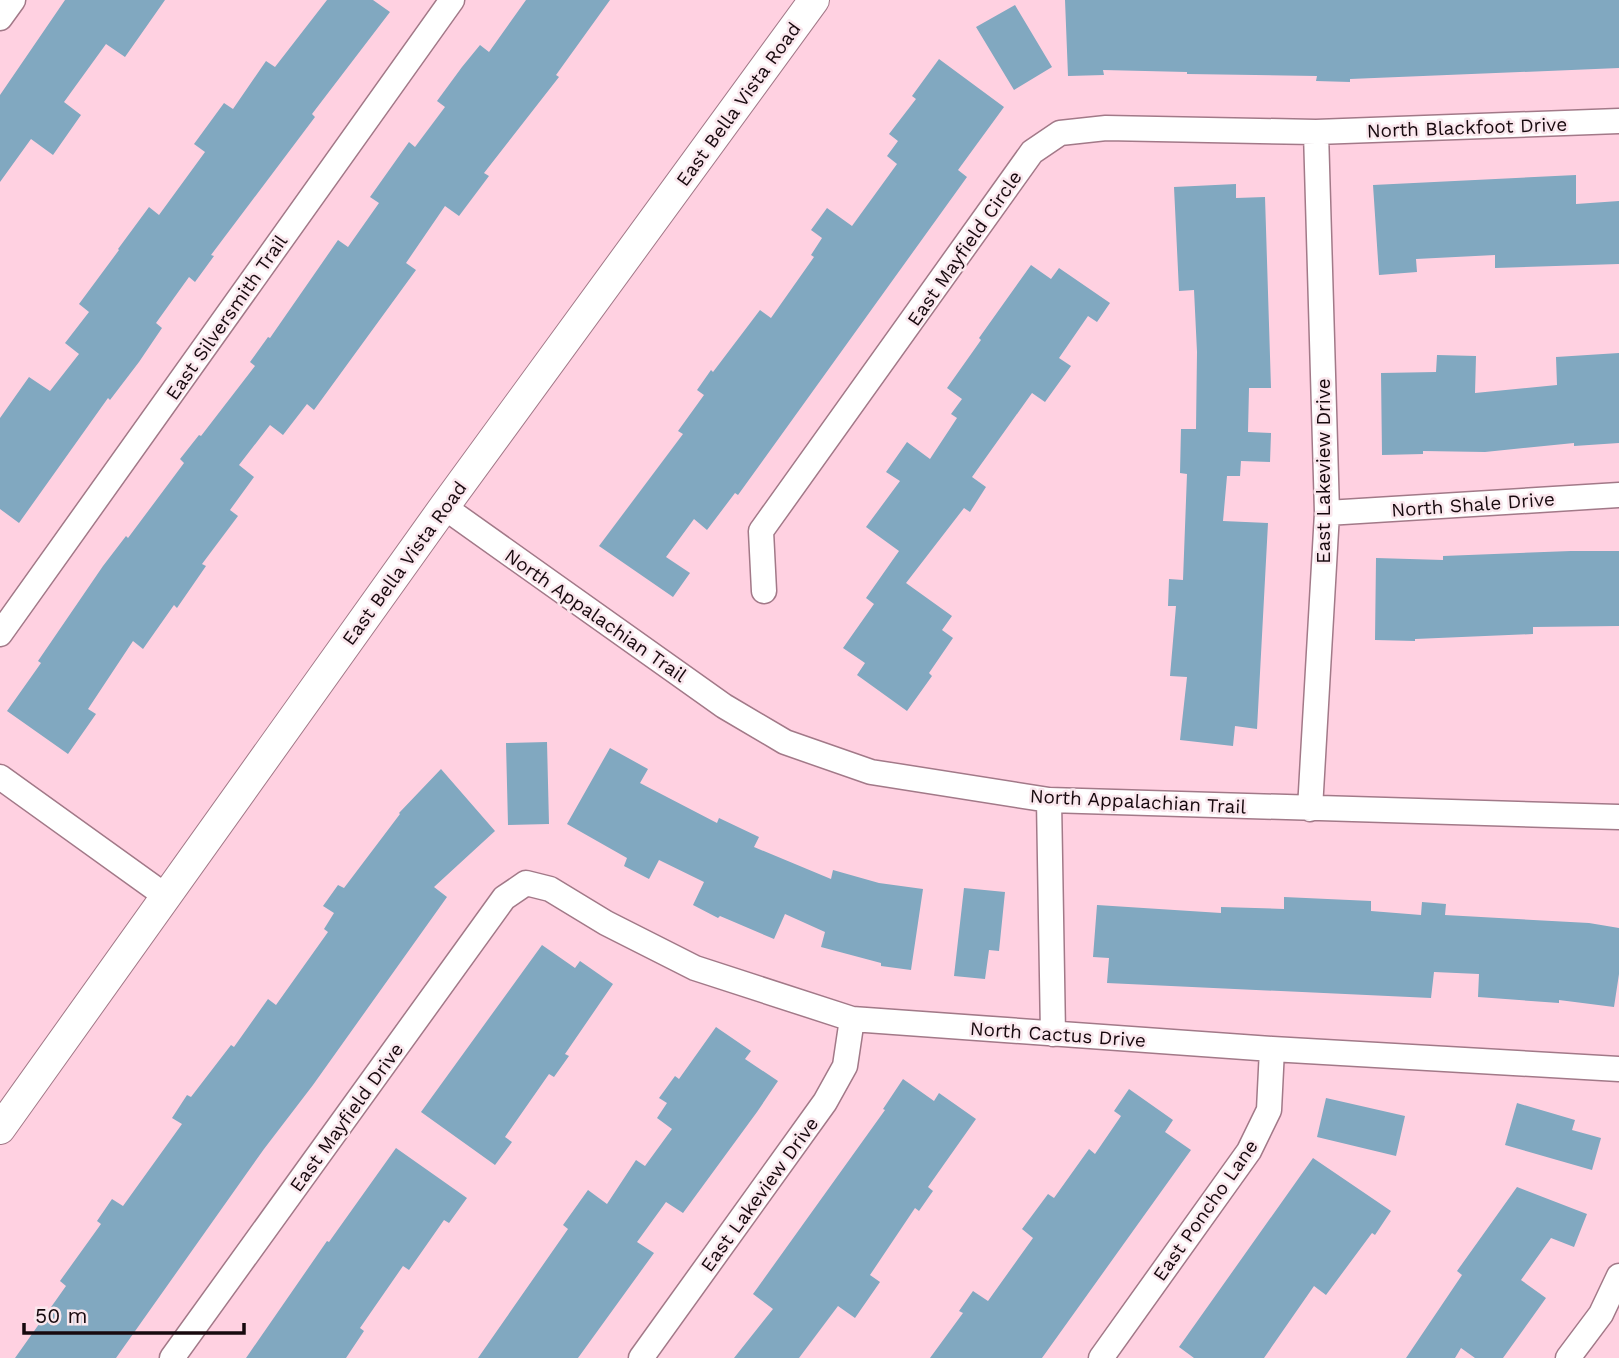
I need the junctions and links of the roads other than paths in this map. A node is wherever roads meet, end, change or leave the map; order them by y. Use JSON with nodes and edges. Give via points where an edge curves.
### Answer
{"nodes":[{"id":1,"x":13,"y":0,"type":"edge"},
{"id":2,"x":452,"y":0,"type":"edge"},
{"id":3,"x":814,"y":0,"type":"edge"},
{"id":4,"x":0,"y":18,"type":"edge"},
{"id":5,"x":1619,"y":121,"type":"edge"},
{"id":6,"x":1316,"y":132,"type":"junction"},
{"id":7,"x":1619,"y":495,"type":"edge"},
{"id":8,"x":444,"y":507,"type":"junction"},
{"id":9,"x":1327,"y":513,"type":"junction"},
{"id":10,"x":764,"y":590,"type":"dead end"},
{"id":11,"x":0,"y":634,"type":"edge"},
{"id":12,"x":0,"y":777,"type":"edge"},
{"id":13,"x":1049,"y":800,"type":"junction"},
{"id":14,"x":1310,"y":809,"type":"junction"},
{"id":15,"x":1619,"y":817,"type":"edge"},
{"id":16,"x":526,"y":883,"type":"joint"},
{"id":17,"x":167,"y":897,"type":"junction"},
{"id":18,"x":852,"y":1019,"type":"junction"},
{"id":19,"x":1053,"y":1034,"type":"junction"},
{"id":20,"x":1272,"y":1049,"type":"junction"},
{"id":21,"x":1619,"y":1069,"type":"edge"},
{"id":22,"x":0,"y":1129,"type":"edge"},
{"id":23,"x":1619,"y":1276,"type":"edge"},
{"id":24,"x":172,"y":1358,"type":"edge"},
{"id":25,"x":641,"y":1358,"type":"edge"},
{"id":26,"x":1101,"y":1358,"type":"edge"},
{"id":27,"x":1568,"y":1358,"type":"edge"}],
"edges":[{"from":1,"to":4,"type":"street"},
{"from":2,"to":11,"type":"street","name":"East Silversmith Trail"},
{"from":3,"to":8,"type":"street","name":"East Bella Vista Road"},
{"from":5,"to":6,"type":"street","name":"North Blackfoot Drive"},
{"from":6,"to":9,"type":"street","name":"East Lakeview Drive"},
{"from":6,"to":10,"type":"street","name":"East Mayfield Circle","via":[[1106,128],[1059,133],[1032,152],[761,531]]},
{"from":7,"to":9,"type":"street","name":"North Shale Drive"},
{"from":8,"to":13,"type":"street","name":"North Appalachian Trail","via":[[724,706],[785,743],[871,772]]},
{"from":8,"to":17,"type":"street","name":"East Bella Vista Road"},
{"from":9,"to":14,"type":"street","name":"East Lakeview Drive"},
{"from":12,"to":17,"type":"street"},
{"from":13,"to":14,"type":"street","name":"North Appalachian Trail"},
{"from":13,"to":19,"type":"street"},
{"from":14,"to":15,"type":"street","name":"North Appalachian Trail"},
{"from":16,"to":18,"type":"street","name":"North Cactus Drive","via":[[550,889],[695,968]]},
{"from":16,"to":24,"type":"street","name":"East Mayfield Drive","via":[[504,898]]},
{"from":17,"to":22,"type":"street","name":"East Bella Vista Road"},
{"from":18,"to":19,"type":"street","name":"North Cactus Drive"},
{"from":18,"to":25,"type":"street","name":"East Lakeview Drive","via":[[845,1066],[825,1102]]},
{"from":19,"to":20,"type":"street","name":"North Cactus Drive"},
{"from":20,"to":21,"type":"street","name":"North Cactus Drive"},
{"from":20,"to":26,"type":"street","name":"East Poncho Lane","via":[[1269,1110],[1249,1151]]},
{"from":23,"to":27,"type":"street","via":[[1601,1314]]}]}
